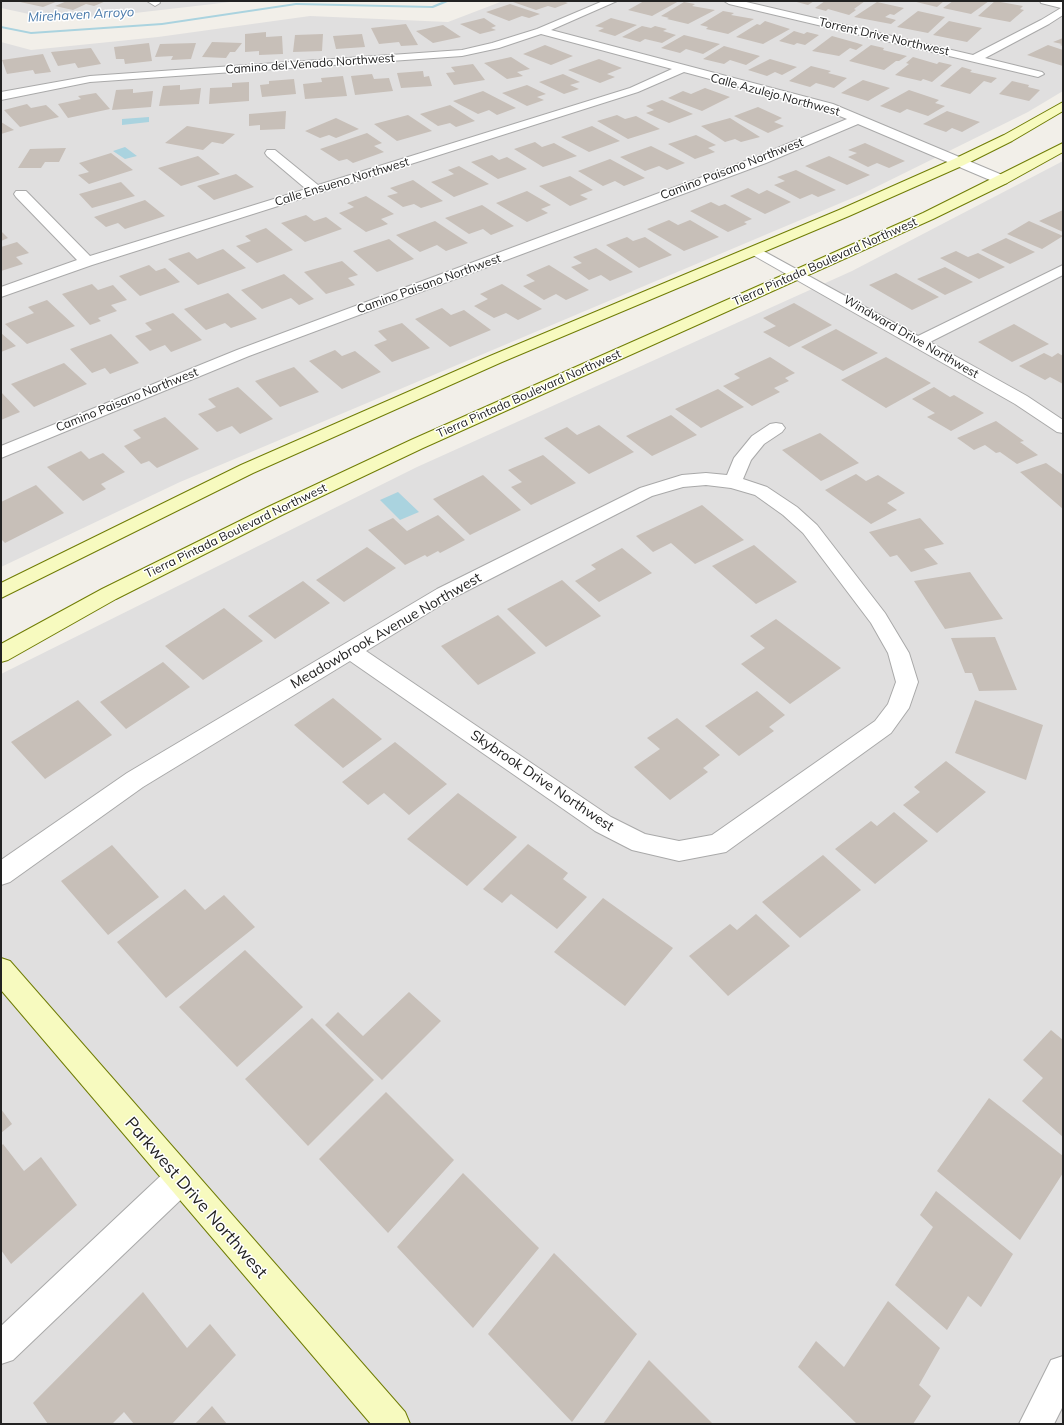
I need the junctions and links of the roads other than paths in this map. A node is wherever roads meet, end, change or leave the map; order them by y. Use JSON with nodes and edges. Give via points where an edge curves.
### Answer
{"nodes":[{"id":1,"x":612,"y":1,"type":"edge"},
{"id":2,"x":729,"y":1,"type":"edge"},
{"id":3,"x":1045,"y":1,"type":"edge"},
{"id":4,"x":1063,"y":5,"type":"edge"},
{"id":5,"x":1063,"y":10,"type":"edge"},
{"id":6,"x":541,"y":31,"type":"junction"},
{"id":7,"x":975,"y":59,"type":"junction"},
{"id":8,"x":681,"y":69,"type":"junction"},
{"id":9,"x":1038,"y":74,"type":"dead end"},
{"id":10,"x":1,"y":96,"type":"edge"},
{"id":11,"x":1063,"y":106,"type":"edge"},
{"id":12,"x":858,"y":119,"type":"junction"},
{"id":13,"x":1063,"y":147,"type":"edge"},
{"id":14,"x":271,"y":153,"type":"dead end"},
{"id":15,"x":959,"y":162,"type":"junction"},
{"id":16,"x":1002,"y":180,"type":"junction"},
{"id":17,"x":316,"y":190,"type":"junction"},
{"id":18,"x":21,"y":194,"type":"dead end"},
{"id":19,"x":756,"y":250,"type":"junction"},
{"id":20,"x":87,"y":262,"type":"junction"},
{"id":21,"x":1063,"y":269,"type":"edge"},
{"id":22,"x":799,"y":273,"type":"junction"},
{"id":23,"x":1,"y":292,"type":"edge"},
{"id":24,"x":918,"y":342,"type":"junction"},
{"id":25,"x":776,"y":428,"type":"dead end"},
{"id":26,"x":1063,"y":428,"type":"edge"},
{"id":27,"x":1,"y":452,"type":"edge"},
{"id":28,"x":733,"y":482,"type":"junction"},
{"id":29,"x":1,"y":591,"type":"edge"},
{"id":30,"x":350,"y":651,"type":"junction"},
{"id":31,"x":1,"y":654,"type":"edge"},
{"id":32,"x":907,"y":682,"type":"joint"},
{"id":33,"x":1,"y":874,"type":"edge"},
{"id":34,"x":1,"y":970,"type":"edge"},
{"id":35,"x":180,"y":1179,"type":"junction"},
{"id":36,"x":1,"y":1348,"type":"edge"},
{"id":37,"x":1063,"y":1372,"type":"edge"},
{"id":38,"x":393,"y":1424,"type":"edge"},
{"id":39,"x":1036,"y":1424,"type":"edge"}],
"edges":[{"from":1,"to":6,"type":"street","name":"Camino del Venado Northwest"},
{"from":2,"to":7,"type":"street","name":"Torrent Drive Northwest"},
{"from":3,"to":4,"type":"street"},
{"from":5,"to":7,"type":"street"},
{"from":6,"to":8,"type":"street","name":"Calle Azulejo Northwest"},
{"from":6,"to":10,"type":"street","name":"Camino del Venado Northwest","via":[[495,46],[455,53],[90,79]]},
{"from":7,"to":9,"type":"street","name":"Torrent Drive Northwest"},
{"from":8,"to":12,"type":"street","name":"Calle Azulejo Northwest","via":[[830,107]]},
{"from":8,"to":17,"type":"street","name":"Calle Ensueno Northwest","via":[[634,90]]},
{"from":11,"to":15,"type":"main road","via":[[1008,138]]},
{"from":12,"to":15,"type":"street","name":"Calle Azulejo Northwest"},
{"from":12,"to":27,"type":"street","name":"Camino Paisano Northwest","via":[[761,160],[243,353]]},
{"from":13,"to":16,"type":"main road","name":"Tierra Pintada Boulevard Northwest"},
{"from":14,"to":17,"type":"street"},
{"from":15,"to":16,"type":"street","name":"Calle Azulejo Northwest"},
{"from":15,"to":19,"type":"main road"},
{"from":16,"to":22,"type":"main road","name":"Tierra Pintada Boulevard Northwest"},
{"from":17,"to":20,"type":"street","name":"Calle Ensueno Northwest"},
{"from":18,"to":20,"type":"street"},
{"from":19,"to":22,"type":"street","name":"Windward Drive Northwest"},
{"from":19,"to":29,"type":"main road","via":[[364,416],[240,473]]},
{"from":20,"to":23,"type":"street","name":"Calle Ensueno Northwest"},
{"from":21,"to":24,"type":"street"},
{"from":22,"to":24,"type":"street","name":"Windward Drive Northwest"},
{"from":22,"to":31,"type":"main road","name":"Tierra Pintada Boulevard Northwest","via":[[282,507],[109,594]]},
{"from":24,"to":26,"type":"street","name":"Windward Drive Northwest","via":[[1021,400]]},
{"from":25,"to":28,"type":"street","via":[[758,440],[743,458]]},
{"from":28,"to":30,"type":"street","name":"Meadowbrook Avenue Northwest","via":[[706,479],[682,481],[646,492],[444,594]]},
{"from":28,"to":32,"type":"street","name":"Meadowbrook Avenue Northwest","via":[[761,491],[790,511],[810,530],[878,618],[898,653]]},
{"from":30,"to":32,"type":"street","name":"Skybrook Drive Northwest","via":[[603,824],[641,843],[680,851],[717,845],[883,727],[898,708]]},
{"from":30,"to":33,"type":"street","name":"Meadowbrook Avenue Northwest","via":[[135,780]]},
{"from":34,"to":35,"type":"main road","name":"Parkwest Drive Northwest"},
{"from":35,"to":36,"type":"street"},
{"from":35,"to":38,"type":"main road","name":"Parkwest Drive Northwest"},
{"from":37,"to":39,"type":"street"}]}
